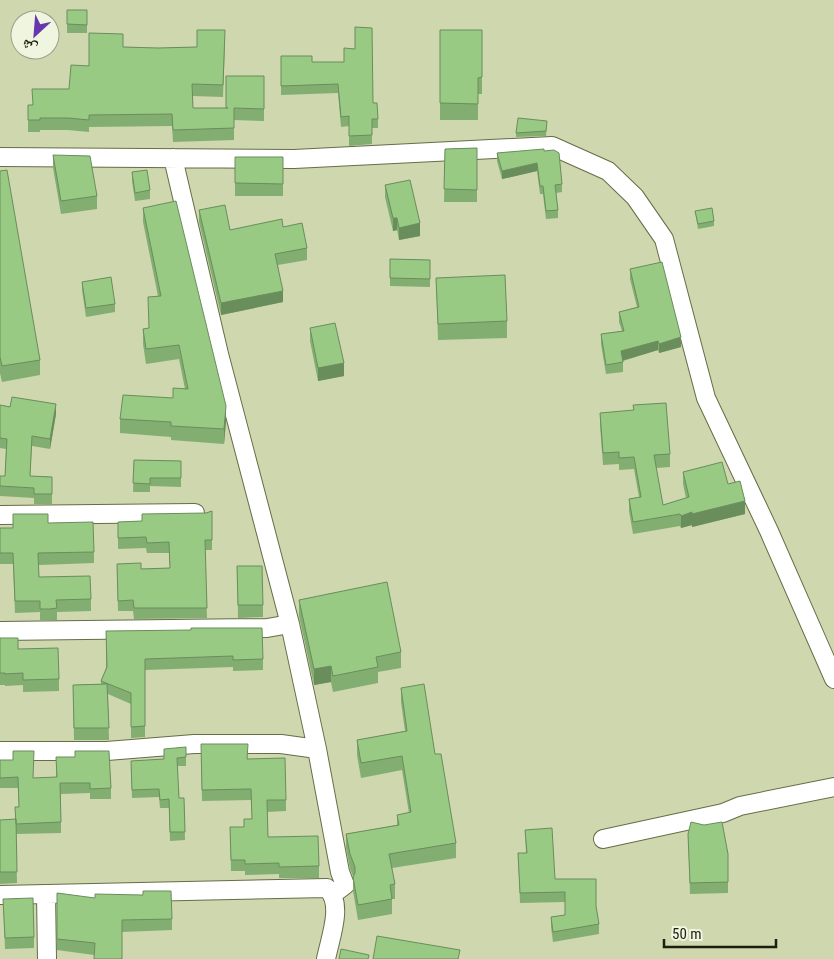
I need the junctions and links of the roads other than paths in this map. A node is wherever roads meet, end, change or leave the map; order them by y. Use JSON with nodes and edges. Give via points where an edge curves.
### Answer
{"nodes":[{"id":1,"x":0,"y":157,"type":"edge"},
{"id":2,"x":173,"y":158,"type":"junction"},
{"id":3,"x":206,"y":513,"type":"edge"},
{"id":4,"x":0,"y":515,"type":"edge"},
{"id":5,"x":290,"y":624,"type":"junction"},
{"id":6,"x":0,"y":630,"type":"edge"},
{"id":7,"x":834,"y":679,"type":"edge"},
{"id":8,"x":317,"y":749,"type":"junction"},
{"id":9,"x":0,"y":751,"type":"edge"},
{"id":10,"x":834,"y":787,"type":"edge"},
{"id":11,"x":603,"y":839,"type":"dead end"},
{"id":12,"x":46,"y":894,"type":"junction"},
{"id":13,"x":332,"y":894,"type":"junction"},
{"id":14,"x":0,"y":895,"type":"edge"},
{"id":15,"x":48,"y":959,"type":"edge"},
{"id":16,"x":326,"y":959,"type":"edge"}],
"edges":[{"from":1,"to":2,"type":"street"},
{"from":2,"to":5,"type":"street","via":[[219,354]]},
{"from":2,"to":7,"type":"street","via":[[294,159],[552,146],[608,170],[635,197],[664,239],[706,398]]},
{"from":3,"to":4,"type":"street"},
{"from":5,"to":6,"type":"street","via":[[267,628]]},
{"from":5,"to":8,"type":"street"},
{"from":8,"to":9,"type":"street","via":[[281,744],[194,744],[107,751]]},
{"from":8,"to":13,"type":"street","via":[[345,885]]},
{"from":10,"to":11,"type":"street"},
{"from":12,"to":13,"type":"street","via":[[327,888]]},
{"from":12,"to":14,"type":"street"},
{"from":12,"to":15,"type":"street"},
{"from":13,"to":16,"type":"street","via":[[336,908]]}]}
